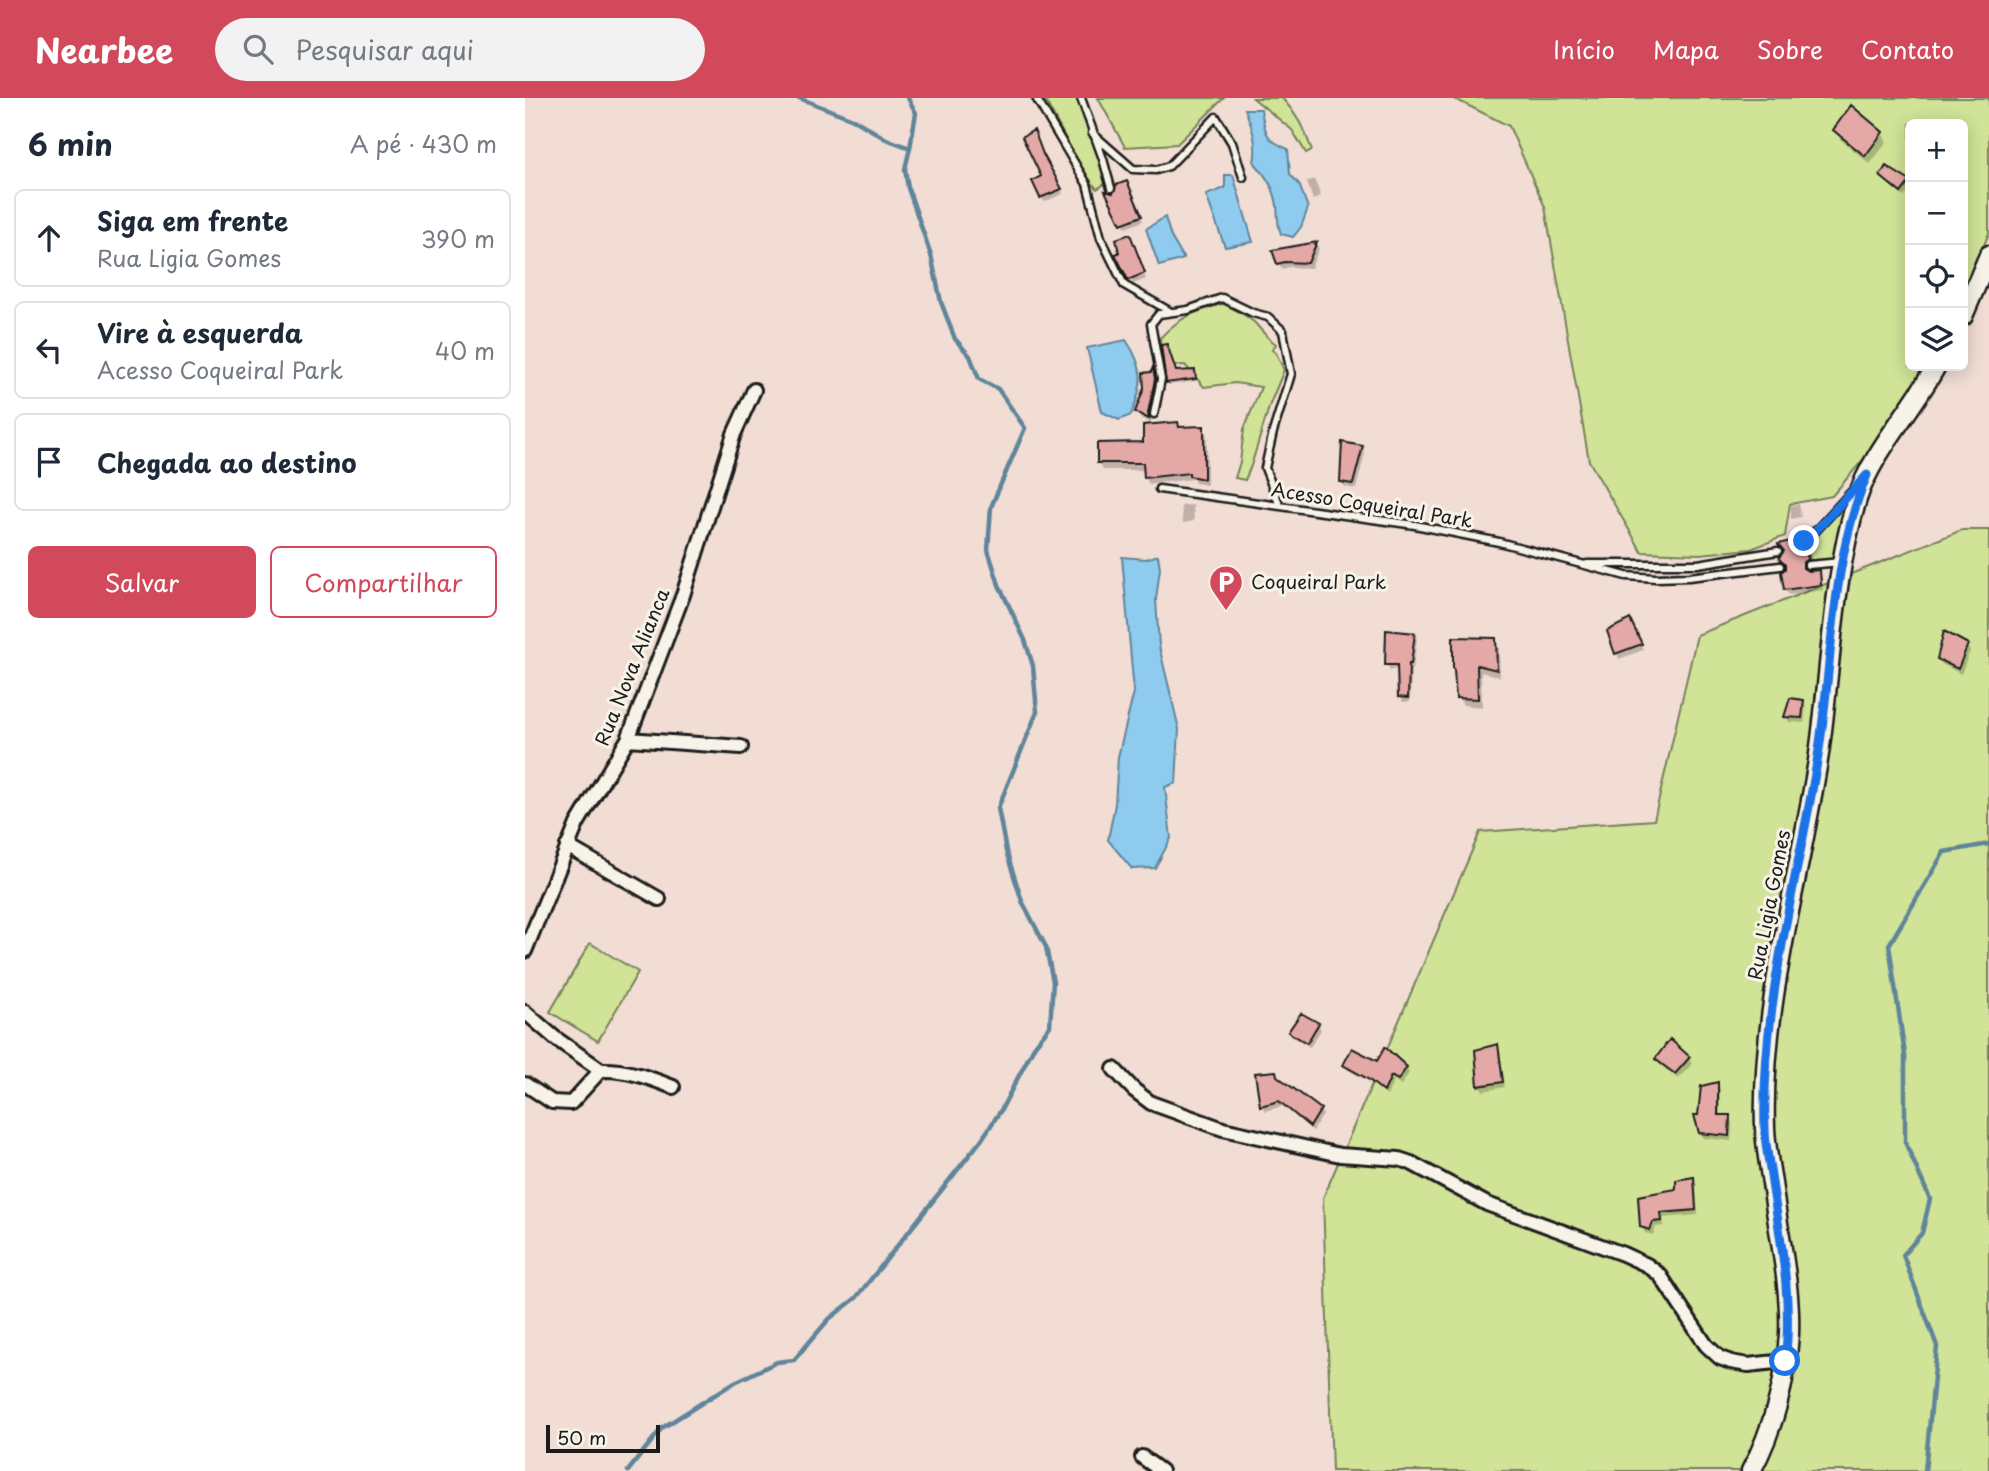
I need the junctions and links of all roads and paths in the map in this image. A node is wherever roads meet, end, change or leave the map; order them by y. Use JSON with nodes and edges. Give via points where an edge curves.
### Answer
{"nodes":[{"id":1,"x":1036,"y":98,"type":"edge"},
{"id":2,"x":1081,"y":98,"type":"edge"},
{"id":3,"x":1093,"y":133,"type":"junction"},
{"id":4,"x":1243,"y":177,"type":"dead end"},
{"id":5,"x":1111,"y":188,"type":"dead end"},
{"id":6,"x":1989,"y":255,"type":"edge"},
{"id":7,"x":1967,"y":308,"type":"edge"},
{"id":8,"x":1171,"y":312,"type":"junction"},
{"id":9,"x":1933,"y":371,"type":"edge"},
{"id":10,"x":754,"y":390,"type":"dead end"},
{"id":11,"x":1154,"y":414,"type":"dead end"},
{"id":12,"x":1867,"y":475,"type":"junction"},
{"id":13,"x":1159,"y":489,"type":"dead end"},
{"id":14,"x":1280,"y":506,"type":"junction"},
{"id":15,"x":1804,"y":541,"type":"dead end"},
{"id":16,"x":1778,"y":551,"type":"dead end"},
{"id":17,"x":1842,"y":562,"type":"junction"},
{"id":18,"x":1578,"y":564,"type":"junction"},
{"id":19,"x":1808,"y":565,"type":"dead end"},
{"id":20,"x":1780,"y":566,"type":"dead end"},
{"id":21,"x":628,"y":739,"type":"junction"},
{"id":22,"x":741,"y":747,"type":"dead end"},
{"id":23,"x":567,"y":846,"type":"junction"},
{"id":24,"x":659,"y":899,"type":"dead end"},
{"id":25,"x":525,"y":951,"type":"edge"},
{"id":26,"x":525,"y":1012,"type":"edge"},
{"id":27,"x":1114,"y":1069,"type":"dead end"},
{"id":28,"x":601,"y":1070,"type":"junction"},
{"id":29,"x":525,"y":1084,"type":"edge"},
{"id":30,"x":673,"y":1087,"type":"dead end"},
{"id":31,"x":1785,"y":1361,"type":"junction"},
{"id":32,"x":1142,"y":1457,"type":"dead end"},
{"id":33,"x":1161,"y":1471,"type":"edge"},
{"id":34,"x":1751,"y":1471,"type":"edge"}],
"edges":[{"from":1,"to":8,"type":"lane","via":[[1087,184],[1101,238],[1124,285]]},
{"from":2,"to":3,"type":"lane"},
{"from":3,"to":4,"type":"lane","via":[[1133,169],[1156,170],[1169,166],[1216,117]]},
{"from":3,"to":5,"type":"lane"},
{"from":6,"to":7,"type":"street"},
{"from":8,"to":11,"type":"lane","via":[[1159,314],[1151,324],[1161,379]]},
{"from":8,"to":14,"type":"lane","via":[[1222,298],[1268,317],[1283,331],[1291,374],[1265,468]]},
{"from":9,"to":12,"type":"street","name":"Rua Ligia Gomes"},
{"from":10,"to":21,"type":"street","name":"Rua Nova Alianca","via":[[734,435],[678,607]]},
{"from":12,"to":15,"type":"lane"},
{"from":12,"to":17,"type":"street","name":"Rua Ligia Gomes"},
{"from":13,"to":14,"type":"lane","name":"Acesso Coqueiral Park"},
{"from":14,"to":18,"type":"lane","name":"Acesso Coqueiral Park","via":[[1415,525]]},
{"from":16,"to":18,"type":"lane","name":"Acesso Coqueiral Park","via":[[1698,564]]},
{"from":17,"to":19,"type":"lane"},
{"from":17,"to":31,"type":"street","name":"Rua Ligia Gomes","via":[[1818,755],[1775,985],[1767,1062],[1765,1130],[1787,1290]]},
{"from":18,"to":20,"type":"lane","name":"Acesso Coqueiral Park","via":[[1656,578]]},
{"from":21,"to":22,"type":"street"},
{"from":21,"to":23,"type":"street","name":"Rua Nova Alianca"},
{"from":23,"to":24,"type":"street"},
{"from":23,"to":25,"type":"street","name":"Rua Nova Alianca"},
{"from":26,"to":28,"type":"street"},
{"from":27,"to":31,"type":"street","via":[[1151,1102],[1184,1116],[1340,1155],[1399,1159],[1487,1204],[1623,1254],[1660,1275],[1706,1345],[1720,1358],[1748,1364]]},
{"from":28,"to":29,"type":"street","via":[[571,1103],[552,1102]]},
{"from":28,"to":30,"type":"street","via":[[646,1077]]},
{"from":31,"to":34,"type":"street","name":"Rua Ligia Gomes","via":[[1768,1435]]},
{"from":32,"to":33,"type":"street"}]}
